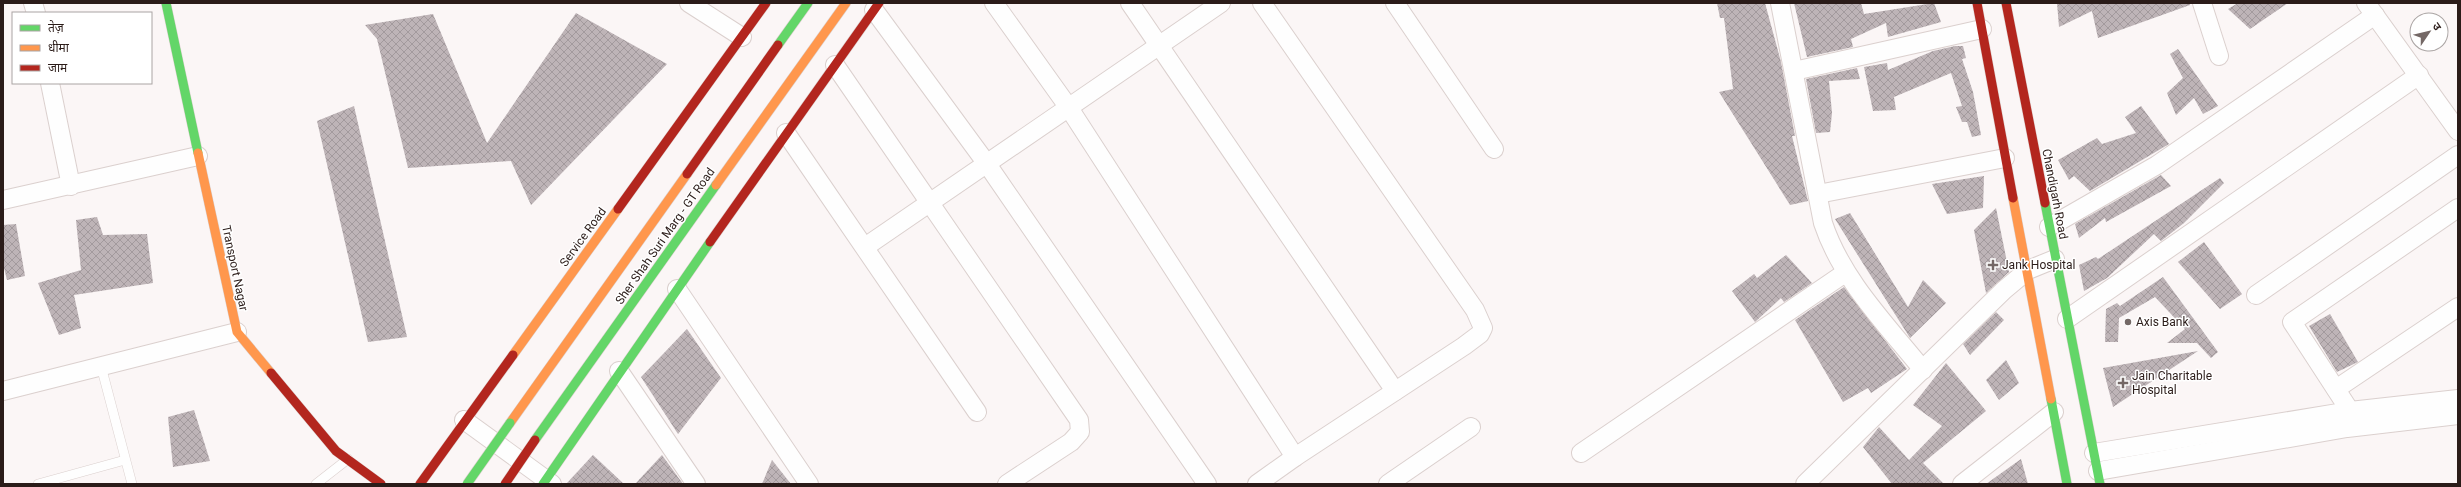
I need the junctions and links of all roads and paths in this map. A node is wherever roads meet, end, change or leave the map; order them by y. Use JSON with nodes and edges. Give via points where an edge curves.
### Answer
{"nodes":[{"id":1,"x":166,"y":3,"type":"edge"},
{"id":2,"x":689,"y":3,"type":"edge"},
{"id":3,"x":766,"y":3,"type":"edge"},
{"id":4,"x":808,"y":3,"type":"edge"},
{"id":5,"x":846,"y":3,"type":"edge"},
{"id":6,"x":994,"y":3,"type":"edge"},
{"id":7,"x":1130,"y":3,"type":"edge"},
{"id":8,"x":1221,"y":3,"type":"edge"},
{"id":9,"x":1262,"y":3,"type":"edge"},
{"id":10,"x":1395,"y":3,"type":"edge"},
{"id":11,"x":1780,"y":3,"type":"edge"},
{"id":12,"x":1977,"y":3,"type":"edge"},
{"id":13,"x":2006,"y":3,"type":"edge"},
{"id":14,"x":2202,"y":3,"type":"edge"},
{"id":15,"x":876,"y":6,"type":"edge"},
{"id":16,"x":2371,"y":9,"type":"edge"},
{"id":17,"x":1982,"y":30,"type":"junction"},
{"id":18,"x":742,"y":37,"type":"junction"},
{"id":19,"x":1160,"y":45,"type":"junction"},
{"id":20,"x":2219,"y":56,"type":"dead end"},
{"id":21,"x":835,"y":65,"type":"junction"},
{"id":22,"x":1794,"y":71,"type":"junction"},
{"id":23,"x":2418,"y":75,"type":"junction"},
{"id":24,"x":50,"y":84,"type":"edge"},
{"id":25,"x":1070,"y":108,"type":"junction"},
{"id":26,"x":2458,"y":131,"type":"edge"},
{"id":27,"x":786,"y":134,"type":"junction"},
{"id":28,"x":1494,"y":149,"type":"dead end"},
{"id":29,"x":2458,"y":155,"type":"edge"},
{"id":30,"x":198,"y":156,"type":"junction"},
{"id":31,"x":2005,"y":158,"type":"junction"},
{"id":32,"x":987,"y":164,"type":"junction"},
{"id":33,"x":71,"y":186,"type":"junction"},
{"id":34,"x":1818,"y":194,"type":"junction"},
{"id":35,"x":3,"y":200,"type":"edge"},
{"id":36,"x":930,"y":202,"type":"junction"},
{"id":37,"x":2458,"y":208,"type":"edge"},
{"id":38,"x":2049,"y":227,"type":"junction"},
{"id":39,"x":865,"y":247,"type":"junction"},
{"id":40,"x":2056,"y":259,"type":"junction"},
{"id":41,"x":2028,"y":270,"type":"junction"},
{"id":42,"x":1845,"y":273,"type":"junction"},
{"id":43,"x":677,"y":289,"type":"junction"},
{"id":44,"x":2256,"y":294,"type":"dead end"},
{"id":45,"x":2458,"y":307,"type":"edge"},
{"id":46,"x":2067,"y":319,"type":"junction"},
{"id":47,"x":237,"y":332,"type":"junction"},
{"id":48,"x":101,"y":366,"type":"junction"},
{"id":49,"x":1923,"y":370,"type":"junction"},
{"id":50,"x":619,"y":371,"type":"junction"},
{"id":51,"x":2336,"y":388,"type":"junction"},
{"id":52,"x":3,"y":391,"type":"edge"},
{"id":53,"x":1395,"y":391,"type":"junction"},
{"id":54,"x":2458,"y":399,"type":"edge"},
{"id":55,"x":2350,"y":411,"type":"junction"},
{"id":56,"x":977,"y":412,"type":"dead end"},
{"id":57,"x":2054,"y":412,"type":"junction"},
{"id":58,"x":2458,"y":414,"type":"edge"},
{"id":59,"x":464,"y":420,"type":"junction"},
{"id":60,"x":1471,"y":427,"type":"dead end"},
{"id":61,"x":1581,"y":453,"type":"dead end"},
{"id":62,"x":2094,"y":453,"type":"junction"},
{"id":63,"x":1295,"y":457,"type":"junction"},
{"id":64,"x":125,"y":460,"type":"junction"},
{"id":65,"x":348,"y":460,"type":"junction"},
{"id":66,"x":2099,"y":478,"type":"edge"},
{"id":67,"x":547,"y":482,"type":"edge"},
{"id":68,"x":38,"y":484,"type":"edge"},
{"id":69,"x":132,"y":484,"type":"edge"},
{"id":70,"x":316,"y":484,"type":"edge"},
{"id":71,"x":381,"y":484,"type":"edge"},
{"id":72,"x":420,"y":484,"type":"edge"},
{"id":73,"x":467,"y":484,"type":"edge"},
{"id":74,"x":505,"y":484,"type":"edge"},
{"id":75,"x":696,"y":484,"type":"edge"},
{"id":76,"x":810,"y":484,"type":"edge"},
{"id":77,"x":1007,"y":484,"type":"edge"},
{"id":78,"x":1207,"y":484,"type":"edge"},
{"id":79,"x":1257,"y":484,"type":"edge"},
{"id":80,"x":1388,"y":484,"type":"edge"},
{"id":81,"x":1805,"y":484,"type":"edge"},
{"id":82,"x":1962,"y":484,"type":"edge"},
{"id":83,"x":2067,"y":484,"type":"edge"}],
"edges":[{"from":1,"to":30,"type":"main road","name":"Transport Nagar"},
{"from":2,"to":18,"type":"street"},
{"from":3,"to":18,"type":"main road","name":"Service Road"},
{"from":4,"to":73,"type":"main road","name":"Sher Shah Suri Marg - GT Road","bridge":true},
{"from":5,"to":74,"type":"main road","name":"Sher Shah Suri Marg - GT Road","bridge":true},
{"from":6,"to":25,"type":"street"},
{"from":7,"to":19,"type":"street"},
{"from":8,"to":19,"type":"street"},
{"from":9,"to":53,"type":"street","via":[[1475,310],[1482,325],[1482,331],[1476,337]]},
{"from":10,"to":28,"type":"street"},
{"from":11,"to":22,"type":"street"},
{"from":12,"to":17,"type":"main road"},
{"from":13,"to":38,"type":"main road","name":"Chandigarh Road"},
{"from":14,"to":20,"type":"street"},
{"from":15,"to":21,"type":"main road"},
{"from":15,"to":32,"type":"street"},
{"from":16,"to":23,"type":"street"},
{"from":16,"to":38,"type":"street","via":[[2157,165]]},
{"from":17,"to":22,"type":"street"},
{"from":17,"to":31,"type":"main road"},
{"from":18,"to":59,"type":"main road","name":"Service Road","via":[[534,327]]},
{"from":19,"to":25,"type":"street"},
{"from":19,"to":53,"type":"street"},
{"from":21,"to":27,"type":"main road"},
{"from":21,"to":36,"type":"street"},
{"from":22,"to":34,"type":"street"},
{"from":23,"to":26,"type":"street"},
{"from":23,"to":46,"type":"street"},
{"from":24,"to":33,"type":"street"},
{"from":25,"to":32,"type":"street"},
{"from":25,"to":63,"type":"street"},
{"from":27,"to":39,"type":"street"},
{"from":27,"to":43,"type":"main road"},
{"from":29,"to":44,"type":"street"},
{"from":30,"to":33,"type":"street"},
{"from":30,"to":47,"type":"main road","name":"Transport Nagar"},
{"from":31,"to":34,"type":"street"},
{"from":31,"to":41,"type":"main road"},
{"from":32,"to":36,"type":"street"},
{"from":32,"to":78,"type":"street"},
{"from":33,"to":35,"type":"street"},
{"from":34,"to":42,"type":"street","via":[[1823,223]]},
{"from":36,"to":39,"type":"street"},
{"from":36,"to":77,"type":"street","via":[[1079,420],[1080,432],[1071,442]]},
{"from":37,"to":51,"type":"street","via":[[2292,322]]},
{"from":38,"to":40,"type":"main road","name":"Chandigarh Road"},
{"from":39,"to":56,"type":"street"},
{"from":40,"to":41,"type":"street"},
{"from":40,"to":46,"type":"main road","name":"Chandigarh Road"},
{"from":41,"to":49,"type":"street","via":[[2004,290]]},
{"from":41,"to":57,"type":"main road"},
{"from":42,"to":49,"type":"street"},
{"from":42,"to":61,"type":"street"},
{"from":43,"to":50,"type":"main road"},
{"from":43,"to":76,"type":"street"},
{"from":45,"to":51,"type":"street"},
{"from":46,"to":62,"type":"main road","name":"Chandigarh Road"},
{"from":47,"to":48,"type":"street"},
{"from":47,"to":65,"type":"main road","name":"Transport Nagar","via":[[336,451]]},
{"from":48,"to":52,"type":"street"},
{"from":48,"to":64,"type":"lane"},
{"from":49,"to":81,"type":"street"},
{"from":50,"to":67,"type":"main road"},
{"from":50,"to":75,"type":"street"},
{"from":51,"to":55,"type":"street"},
{"from":53,"to":63,"type":"street"},
{"from":54,"to":55,"type":"street"},
{"from":55,"to":62,"type":"street"},
{"from":57,"to":82,"type":"street"},
{"from":57,"to":83,"type":"main road"},
{"from":58,"to":66,"type":"street","via":[[2347,428]]},
{"from":59,"to":67,"type":"street"},
{"from":59,"to":72,"type":"main road","name":"Service Road"},
{"from":60,"to":80,"type":"street"},
{"from":62,"to":66,"type":"main road","name":"Chandigarh Road"},
{"from":63,"to":79,"type":"street"},
{"from":64,"to":68,"type":"lane"},
{"from":64,"to":69,"type":"lane"},
{"from":65,"to":70,"type":"lane"},
{"from":65,"to":71,"type":"main road","name":"Transport Nagar"}]}
